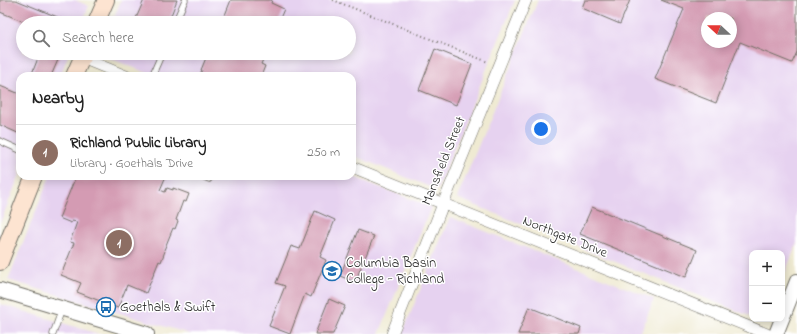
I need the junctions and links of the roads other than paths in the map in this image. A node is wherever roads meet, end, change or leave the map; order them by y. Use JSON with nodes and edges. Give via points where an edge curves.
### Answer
{"nodes":[{"id":1,"x":106,"y":0,"type":"edge"},
{"id":2,"x":184,"y":0,"type":"edge"},
{"id":3,"x":526,"y":0,"type":"edge"},
{"id":4,"x":99,"y":16,"type":"edge"},
{"id":5,"x":178,"y":16,"type":"edge"},
{"id":6,"x":81,"y":60,"type":"edge"},
{"id":7,"x":92,"y":60,"type":"edge"},
{"id":8,"x":159,"y":60,"type":"edge"},
{"id":9,"x":76,"y":72,"type":"edge"},
{"id":10,"x":117,"y":72,"type":"edge"},
{"id":11,"x":154,"y":72,"type":"edge"},
{"id":12,"x":0,"y":141,"type":"edge"},
{"id":13,"x":16,"y":148,"type":"edge"},
{"id":14,"x":356,"y":169,"type":"edge"},
{"id":15,"x":32,"y":180,"type":"edge"},
{"id":16,"x":443,"y":204,"type":"junction"},
{"id":17,"x":0,"y":262,"type":"edge"},
{"id":18,"x":797,"y":281,"type":"edge"},
{"id":19,"x":0,"y":290,"type":"edge"},
{"id":20,"x":62,"y":309,"type":"junction"},
{"id":21,"x":53,"y":334,"type":"edge"},
{"id":22,"x":147,"y":334,"type":"edge"},
{"id":23,"x":392,"y":334,"type":"edge"},
{"id":24,"x":767,"y":334,"type":"edge"},
{"id":25,"x":776,"y":334,"type":"edge"}],
"edges":[{"from":1,"to":4,"type":"main road"},
{"from":2,"to":5,"type":"lane"},
{"from":3,"to":16,"type":"street","name":"Mansfield Street"},
{"from":6,"to":9,"type":"main road"},
{"from":7,"to":10,"type":"street"},
{"from":8,"to":11,"type":"lane"},
{"from":12,"to":13,"type":"lane"},
{"from":14,"to":16,"type":"street","name":"Northgate Drive"},
{"from":15,"to":17,"type":"main road"},
{"from":16,"to":23,"type":"street","name":"Mansfield Street"},
{"from":16,"to":24,"type":"street","name":"Northgate Drive"},
{"from":18,"to":25,"type":"street"},
{"from":19,"to":20,"type":"street"},
{"from":20,"to":21,"type":"lane"},
{"from":20,"to":22,"type":"street"}]}
